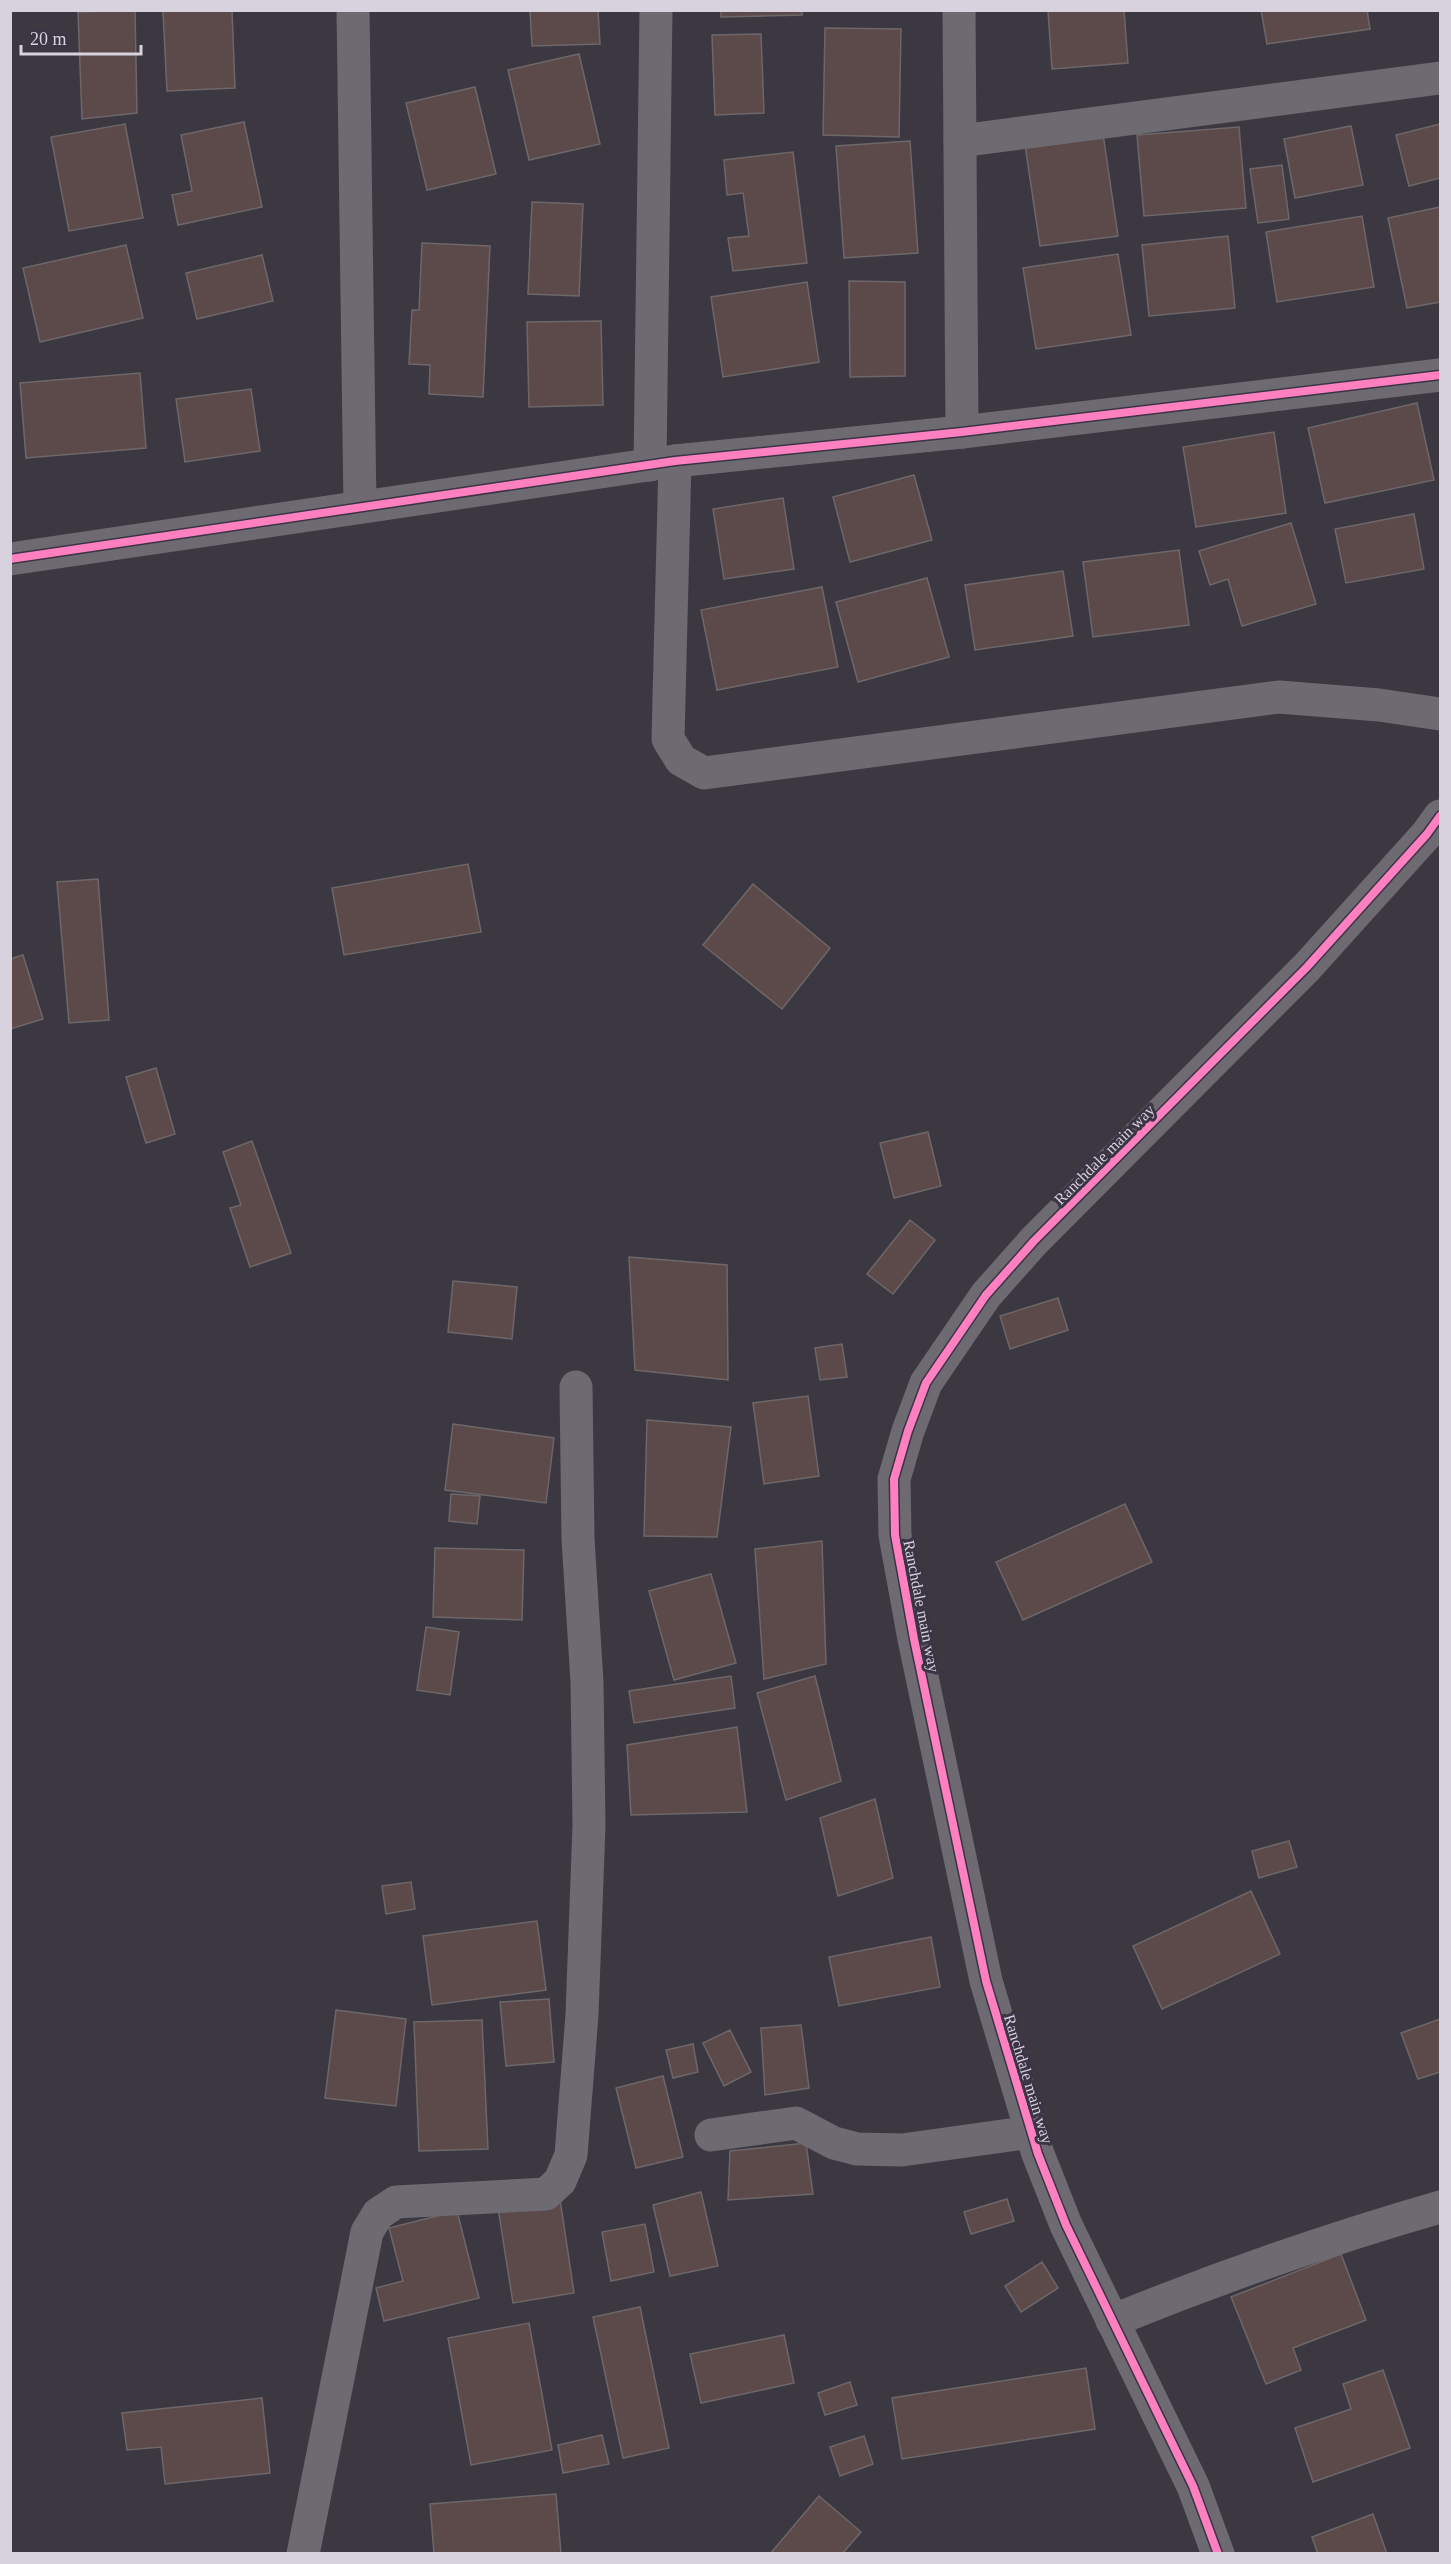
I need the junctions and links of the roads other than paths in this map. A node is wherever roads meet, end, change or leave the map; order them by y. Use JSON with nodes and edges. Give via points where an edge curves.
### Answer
{"nodes":[{"id":1,"x":353,"y":10,"type":"edge"},
{"id":2,"x":657,"y":10,"type":"edge"},
{"id":3,"x":959,"y":10,"type":"edge"},
{"id":4,"x":1440,"y":78,"type":"edge"},
{"id":5,"x":960,"y":141,"type":"junction"},
{"id":6,"x":1440,"y":375,"type":"edge"},
{"id":7,"x":962,"y":432,"type":"junction"},
{"id":8,"x":663,"y":463,"type":"junction"},
{"id":9,"x":360,"y":507,"type":"junction"},
{"id":10,"x":10,"y":559,"type":"edge"},
{"id":11,"x":1440,"y":714,"type":"edge"},
{"id":12,"x":1440,"y":816,"type":"edge"},
{"id":13,"x":576,"y":1387,"type":"dead end"},
{"id":14,"x":1032,"y":2132,"type":"junction"},
{"id":15,"x":711,"y":2135,"type":"dead end"},
{"id":16,"x":1440,"y":2207,"type":"edge"},
{"id":17,"x":1112,"y":2321,"type":"junction"},
{"id":18,"x":303,"y":2553,"type":"edge"},
{"id":19,"x":1218,"y":2553,"type":"edge"}],
"edges":[{"from":1,"to":9,"type":"street"},
{"from":2,"to":8,"type":"street"},
{"from":3,"to":5,"type":"street"},
{"from":4,"to":5,"type":"street"},
{"from":5,"to":7,"type":"street"},
{"from":6,"to":7,"type":"street"},
{"from":7,"to":8,"type":"street"},
{"from":8,"to":9,"type":"street"},
{"from":8,"to":11,"type":"street","via":[[668,739],[681,759],[704,773],[1279,697]]},
{"from":9,"to":10,"type":"street"},
{"from":12,"to":14,"type":"street","name":"Ranchdale main way","via":[[1307,967],[1034,1241],[986,1295],[926,1383],[908,1431],[894,1479],[895,1535],[986,1981]]},
{"from":13,"to":18,"type":"street","via":[[589,1825],[582,2015],[571,2155],[560,2181],[546,2194],[396,2202],[378,2214],[367,2232]]},
{"from":14,"to":15,"type":"street","via":[[902,2150],[857,2149],[834,2143],[796,2122]]},
{"from":14,"to":17,"type":"street","name":"Ranchdale main way","via":[[1066,2225]]},
{"from":16,"to":17,"type":"street","via":[[1350,2233]]},
{"from":17,"to":19,"type":"street","name":"Ranchdale main way","via":[[1193,2486]]}]}
